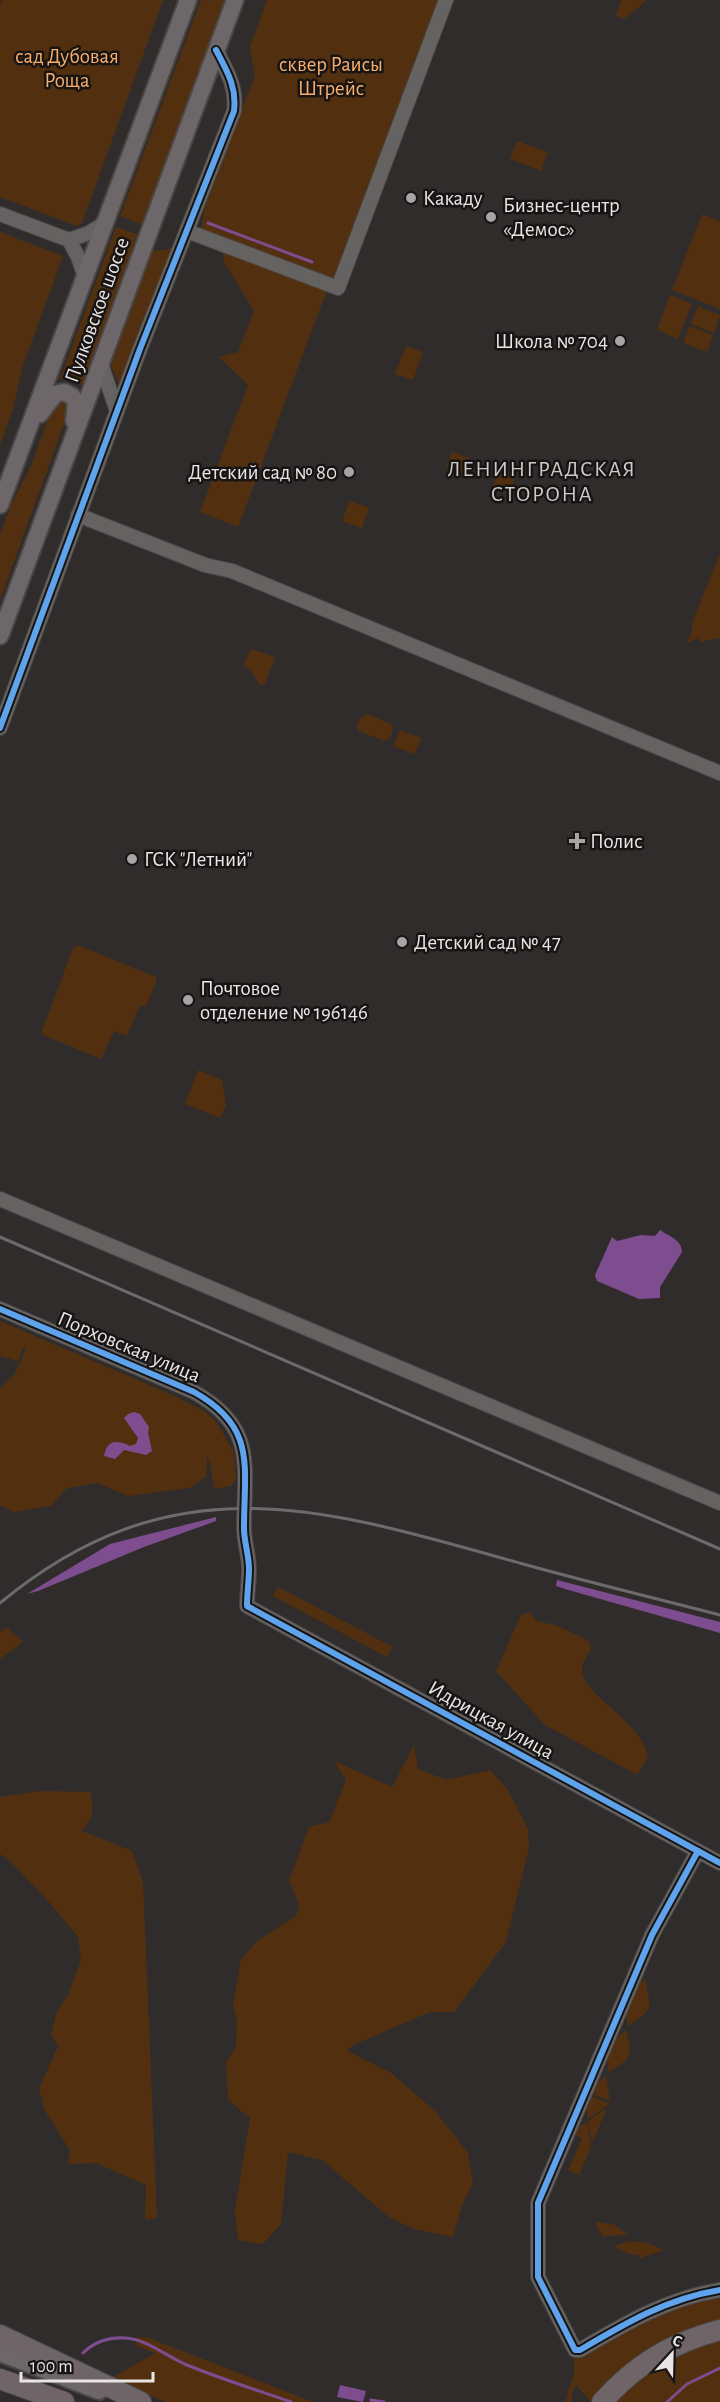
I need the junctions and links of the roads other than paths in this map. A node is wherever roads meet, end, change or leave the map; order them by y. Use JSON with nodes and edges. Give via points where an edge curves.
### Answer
{"nodes":[{"id":1,"x":188,"y":0,"type":"edge"},
{"id":2,"x":235,"y":0,"type":"edge"},
{"id":3,"x":446,"y":0,"type":"edge"},
{"id":4,"x":216,"y":50,"type":"junction"},
{"id":5,"x":0,"y":214,"type":"edge"},
{"id":6,"x":105,"y":223,"type":"junction"},
{"id":7,"x":187,"y":231,"type":"junction"},
{"id":8,"x":69,"y":240,"type":"junction"},
{"id":9,"x":85,"y":277,"type":"junction"},
{"id":10,"x":101,"y":364,"type":"junction"},
{"id":11,"x":117,"y":411,"type":"junction"},
{"id":12,"x":29,"y":427,"type":"junction"},
{"id":13,"x":74,"y":437,"type":"junction"},
{"id":14,"x":0,"y":505,"type":"edge"},
{"id":15,"x":78,"y":516,"type":"junction"},
{"id":16,"x":0,"y":636,"type":"edge"},
{"id":17,"x":16,"y":684,"type":"junction"},
{"id":18,"x":0,"y":689,"type":"edge"},
{"id":19,"x":0,"y":729,"type":"edge"},
{"id":20,"x":720,"y":773,"type":"edge"},
{"id":21,"x":0,"y":1199,"type":"edge"},
{"id":22,"x":0,"y":1309,"type":"edge"},
{"id":23,"x":720,"y":1503,"type":"edge"},
{"id":24,"x":247,"y":1606,"type":"joint"},
{"id":25,"x":698,"y":1851,"type":"junction"},
{"id":26,"x":720,"y":1863,"type":"edge"},
{"id":27,"x":720,"y":2290,"type":"edge"},
{"id":28,"x":720,"y":2330,"type":"edge"},
{"id":29,"x":0,"y":2336,"type":"edge"},
{"id":30,"x":0,"y":2353,"type":"edge"},
{"id":31,"x":0,"y":2379,"type":"edge"},
{"id":32,"x":106,"y":2390,"type":"junction"},
{"id":33,"x":136,"y":2400,"type":"edge"},
{"id":34,"x":64,"y":2402,"type":"edge"},
{"id":35,"x":602,"y":2402,"type":"edge"}],
"edges":[{"from":1,"to":6,"type":"main road","name":"Пулковское шоссе"},
{"from":2,"to":4,"type":"main road","name":"Пулковское шоссе"},
{"from":3,"to":7,"type":"street","via":[[338,288]]},
{"from":4,"to":7,"type":"street","via":[[233,84],[234,111]]},
{"from":4,"to":10,"type":"main road","name":"Пулковское шоссе"},
{"from":5,"to":8,"type":"street"},
{"from":6,"to":8,"type":"street"},
{"from":6,"to":9,"type":"main road","name":"Пулковское шоссе"},
{"from":7,"to":11,"type":"street"},
{"from":8,"to":9,"type":"street"},
{"from":9,"to":12,"type":"main road","name":"Пулковское шоссе"},
{"from":10,"to":11,"type":"street"},
{"from":10,"to":13,"type":"main road","name":"Пулковское шоссе"},
{"from":11,"to":15,"type":"street"},
{"from":12,"to":13,"type":"main road","via":[[55,394],[64,392],[76,402]]},
{"from":12,"to":14,"type":"main road","name":"Пулковское шоссе"},
{"from":13,"to":16,"type":"main road","name":"Пулковское шоссе"},
{"from":15,"to":17,"type":"street"},
{"from":15,"to":20,"type":"street","via":[[205,565],[232,571]]},
{"from":17,"to":18,"type":"street"},
{"from":17,"to":19,"type":"street"},
{"from":21,"to":23,"type":"street"},
{"from":22,"to":24,"type":"street","name":"Порховская улица","via":[[194,1392],[219,1407],[241,1440],[246,1467]]},
{"from":24,"to":25,"type":"street","name":"Идрицкая улица"},
{"from":25,"to":26,"type":"street","name":"Идрицкая улица"},
{"from":25,"to":27,"type":"street","via":[[652,1935],[538,2203],[538,2277],[575,2350],[661,2306]]},
{"from":28,"to":35,"type":"highway","via":[[675,2344],[636,2368]]},
{"from":29,"to":32,"type":"highway"},
{"from":30,"to":32,"type":"main road"},
{"from":31,"to":34,"type":"highway"},
{"from":32,"to":33,"type":"highway"}]}
